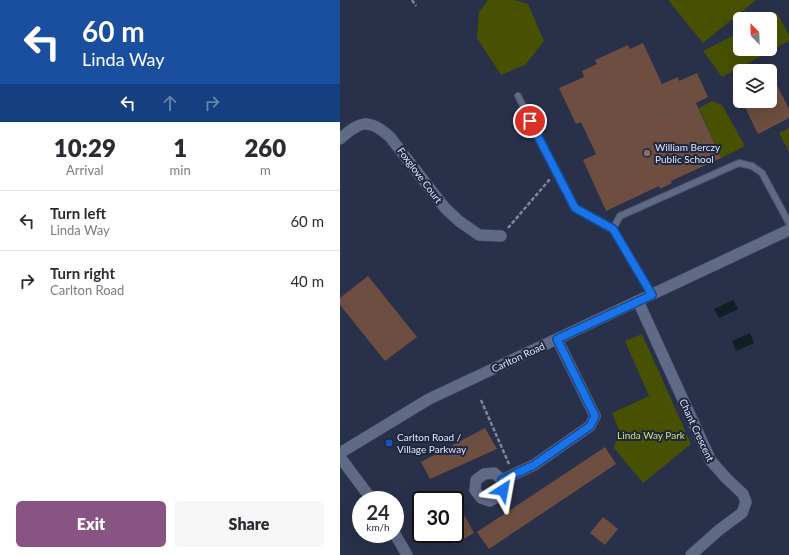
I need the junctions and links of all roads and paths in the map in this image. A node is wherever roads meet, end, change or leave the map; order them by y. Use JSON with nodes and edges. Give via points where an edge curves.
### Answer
{"nodes":[{"id":1,"x":412,"y":0,"type":"edge"},
{"id":2,"x":416,"y":6,"type":"dead end"},
{"id":3,"x":518,"y":96,"type":"dead end"},
{"id":4,"x":340,"y":139,"type":"edge"},
{"id":5,"x":556,"y":172,"type":"junction"},
{"id":6,"x":789,"y":223,"type":"edge"},
{"id":7,"x":613,"y":229,"type":"junction"},
{"id":8,"x":789,"y":230,"type":"edge"},
{"id":9,"x":501,"y":236,"type":"joint"},
{"id":10,"x":652,"y":295,"type":"junction"},
{"id":11,"x":638,"y":301,"type":"junction"},
{"id":12,"x":557,"y":339,"type":"junction"},
{"id":13,"x":481,"y":400,"type":"dead end"},
{"id":14,"x":340,"y":453,"type":"edge"},
{"id":15,"x":340,"y":457,"type":"edge"},
{"id":16,"x":514,"y":475,"type":"junction"},
{"id":17,"x":502,"y":480,"type":"dead end"},
{"id":18,"x":365,"y":491,"type":"edge"},
{"id":19,"x":400,"y":543,"type":"edge"},
{"id":20,"x":407,"y":555,"type":"edge"},
{"id":21,"x":691,"y":555,"type":"edge"}],
"edges":[{"from":1,"to":2,"type":"path"},
{"from":3,"to":5,"type":"lane"},
{"from":4,"to":9,"type":"street","name":"Foxglove Court","via":[[353,128],[362,125],[370,124],[380,128],[390,137],[445,208],[459,221],[479,235]]},
{"from":5,"to":7,"type":"lane","via":[[575,208]]},
{"from":5,"to":9,"type":"path"},
{"from":6,"to":7,"type":"lane","via":[[762,173],[752,166],[739,163],[620,216]]},
{"from":7,"to":10,"type":"lane"},
{"from":8,"to":10,"type":"street","name":"Carlton Road"},
{"from":10,"to":11,"type":"street","name":"Carlton Road"},
{"from":11,"to":12,"type":"street","name":"Carlton Road"},
{"from":11,"to":21,"type":"street","name":"Chant Crescent","via":[[711,461],[743,494],[746,502],[742,513]]},
{"from":12,"to":14,"type":"street","name":"Carlton Road","via":[[429,399]]},
{"from":12,"to":16,"type":"street","via":[[595,416],[590,426],[534,465]]},
{"from":13,"to":16,"type":"path"},
{"from":15,"to":18,"type":"street"},
{"from":16,"to":17,"type":"street"},
{"from":19,"to":20,"type":"street"}]}
